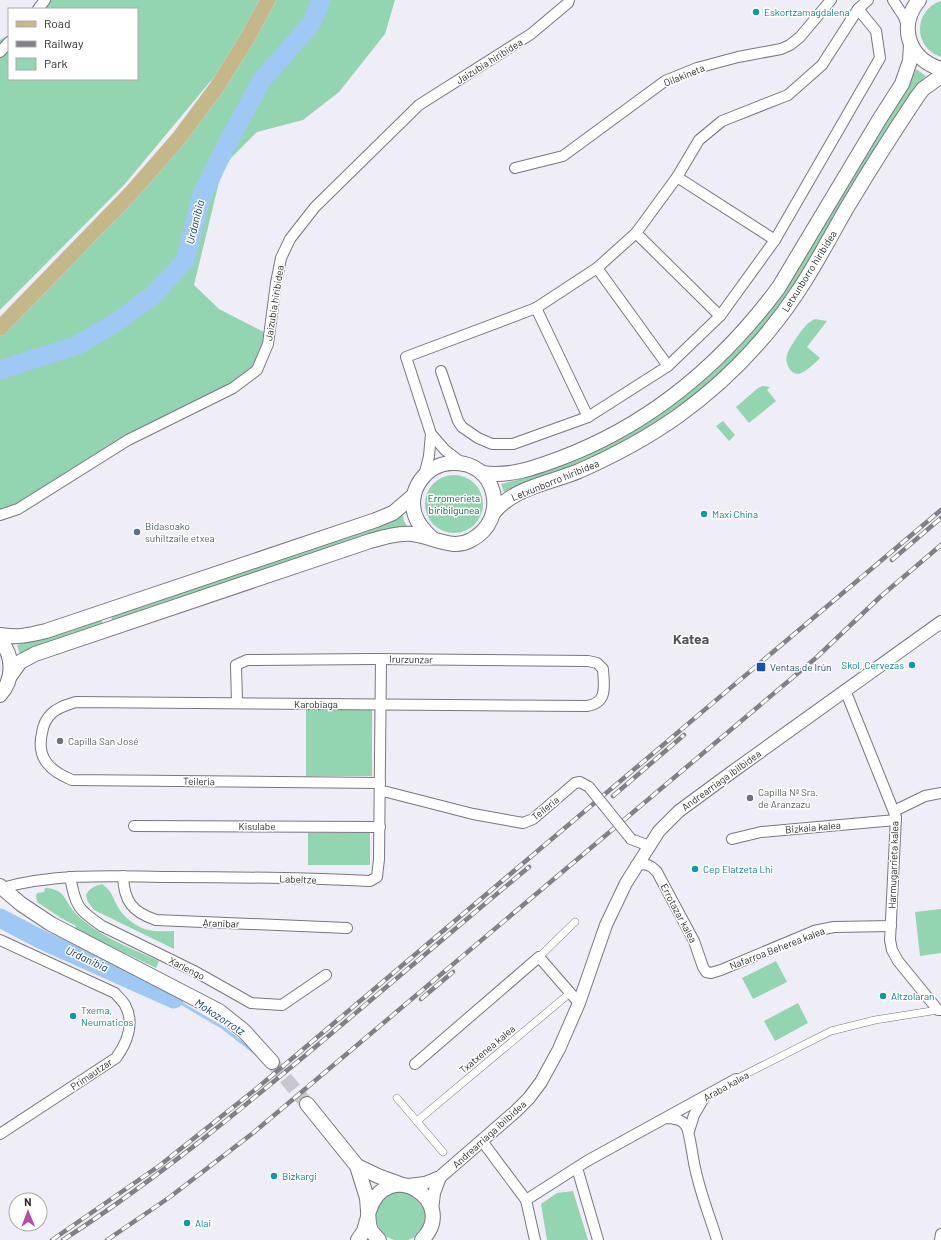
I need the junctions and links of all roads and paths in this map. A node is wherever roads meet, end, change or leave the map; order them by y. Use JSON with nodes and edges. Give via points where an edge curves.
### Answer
{"nodes":[{"id":1,"x":45,"y":0,"type":"edge"},
{"id":2,"x":268,"y":0,"type":"edge"},
{"id":3,"x":831,"y":0,"type":"edge"},
{"id":4,"x":868,"y":0,"type":"edge"},
{"id":5,"x":893,"y":0,"type":"edge"},
{"id":6,"x":919,"y":0,"type":"edge"},
{"id":7,"x":569,"y":1,"type":"edge"},
{"id":8,"x":39,"y":8,"type":"edge"},
{"id":9,"x":858,"y":9,"type":"junction"},
{"id":10,"x":907,"y":26,"type":"junction"},
{"id":11,"x":8,"y":43,"type":"edge"},
{"id":12,"x":910,"y":45,"type":"junction"},
{"id":13,"x":0,"y":52,"type":"edge"},
{"id":14,"x":941,"y":69,"type":"edge"},
{"id":15,"x":941,"y":76,"type":"edge"},
{"id":16,"x":515,"y":168,"type":"dead end"},
{"id":17,"x":678,"y":177,"type":"junction"},
{"id":18,"x":636,"y":233,"type":"junction"},
{"id":19,"x":775,"y":240,"type":"junction"},
{"id":20,"x":597,"y":268,"type":"junction"},
{"id":21,"x":536,"y":308,"type":"junction"},
{"id":22,"x":720,"y":316,"type":"junction"},
{"id":23,"x":0,"y":328,"type":"edge"},
{"id":24,"x":668,"y":366,"type":"junction"},
{"id":25,"x":441,"y":371,"type":"dead end"},
{"id":26,"x":588,"y":416,"type":"junction"},
{"id":27,"x":431,"y":434,"type":"junction"},
{"id":28,"x":463,"y":464,"type":"junction"},
{"id":29,"x":482,"y":473,"type":"junction"},
{"id":30,"x":424,"y":476,"type":"junction"},
{"id":31,"x":414,"y":495,"type":"junction"},
{"id":32,"x":494,"y":512,"type":"junction"},
{"id":33,"x":0,"y":515,"type":"edge"},
{"id":34,"x":433,"y":539,"type":"junction"},
{"id":35,"x":941,"y":622,"type":"edge"},
{"id":36,"x":0,"y":635,"type":"edge"},
{"id":37,"x":0,"y":640,"type":"edge"},
{"id":38,"x":380,"y":659,"type":"junction"},
{"id":39,"x":10,"y":676,"type":"junction"},
{"id":40,"x":604,"y":689,"type":"joint"},
{"id":41,"x":845,"y":690,"type":"junction"},
{"id":42,"x":0,"y":695,"type":"edge"},
{"id":43,"x":236,"y":703,"type":"junction"},
{"id":44,"x":380,"y":704,"type":"junction"},
{"id":45,"x":40,"y":742,"type":"joint"},
{"id":46,"x":380,"y":787,"type":"junction"},
{"id":47,"x":941,"y":793,"type":"edge"},
{"id":48,"x":895,"y":816,"type":"junction"},
{"id":49,"x":134,"y":826,"type":"dead end"},
{"id":50,"x":380,"y":827,"type":"junction"},
{"id":51,"x":732,"y":839,"type":"dead end"},
{"id":52,"x":649,"y":846,"type":"junction"},
{"id":53,"x":636,"y":865,"type":"junction"},
{"id":54,"x":122,"y":876,"type":"junction"},
{"id":55,"x":70,"y":877,"type":"junction"},
{"id":56,"x":1,"y":888,"type":"edge"},
{"id":57,"x":575,"y":922,"type":"dead end"},
{"id":58,"x":891,"y":926,"type":"junction"},
{"id":59,"x":347,"y":928,"type":"dead end"},
{"id":60,"x":0,"y":940,"type":"edge"},
{"id":61,"x":539,"y":957,"type":"junction"},
{"id":62,"x":711,"y":973,"type":"joint"},
{"id":63,"x":326,"y":975,"type":"dead end"},
{"id":64,"x":570,"y":993,"type":"junction"},
{"id":65,"x":579,"y":1003,"type":"junction"},
{"id":66,"x":939,"y":1010,"type":"edge"},
{"id":67,"x":272,"y":1062,"type":"tunnel mouth"},
{"id":68,"x":415,"y":1064,"type":"dead end"},
{"id":69,"x":736,"y":1079,"type":"joint"},
{"id":70,"x":397,"y":1098,"type":"dead end"},
{"id":71,"x":704,"y":1098,"type":"junction"},
{"id":72,"x":307,"y":1104,"type":"tunnel mouth"},
{"id":73,"x":667,"y":1118,"type":"junction"},
{"id":74,"x":417,"y":1121,"type":"junction"},
{"id":75,"x":689,"y":1131,"type":"junction"},
{"id":76,"x":0,"y":1134,"type":"edge"},
{"id":77,"x":482,"y":1141,"type":"junction"},
{"id":78,"x":443,"y":1152,"type":"dead end"},
{"id":79,"x":357,"y":1166,"type":"junction"},
{"id":80,"x":577,"y":1168,"type":"junction"},
{"id":81,"x":440,"y":1177,"type":"junction"},
{"id":82,"x":404,"y":1185,"type":"junction"},
{"id":83,"x":526,"y":1200,"type":"junction"},
{"id":84,"x":432,"y":1210,"type":"junction"},
{"id":85,"x":368,"y":1214,"type":"junction"},
{"id":86,"x":941,"y":1234,"type":"edge"},
{"id":87,"x":358,"y":1240,"type":"edge"},
{"id":88,"x":378,"y":1240,"type":"edge"},
{"id":89,"x":422,"y":1240,"type":"edge"},
{"id":90,"x":535,"y":1240,"type":"edge"},
{"id":91,"x":598,"y":1240,"type":"edge"},
{"id":92,"x":717,"y":1240,"type":"edge"},
{"id":93,"x":940,"y":1240,"type":"edge"}],
"edges":[{"from":1,"to":8,"type":"street"},
{"from":2,"to":23,"type":"main road","via":[[217,88],[179,138],[132,192]]},
{"from":3,"to":16,"type":"street","name":"Oilakineta","via":[[800,37],[790,45],[697,68],[665,81],[563,156]]},
{"from":4,"to":9,"type":"street"},
{"from":5,"to":10,"type":"street"},
{"from":6,"to":10,"type":"main road","via":[[911,12]]},
{"from":7,"to":33,"type":"street","name":"Jaizubia hiribidea","via":[[531,34],[419,105],[315,207],[290,239],[282,258],[268,344],[257,370],[233,388],[128,440],[18,509]]},
{"from":9,"to":17,"type":"street","via":[[822,65],[788,95],[722,121],[699,140]]},
{"from":9,"to":19,"type":"street","via":[[876,31],[880,58]]},
{"from":10,"to":12,"type":"main road","name":"Letxunborro hiribidea"},
{"from":11,"to":13,"type":"street"},
{"from":12,"to":14,"type":"main road","via":[[923,61]]},
{"from":12,"to":29,"type":"main road","name":"Letxunborro hiribidea","via":[[910,61],[902,84],[783,281],[728,349],[667,401],[644,417],[596,443],[524,471]]},
{"from":15,"to":32,"type":"main road","name":"Letxunborro hiribidea","via":[[923,89],[917,97],[812,270],[780,317],[742,360],[700,399],[654,432],[604,460],[514,495]]},
{"from":17,"to":18,"type":"street"},
{"from":17,"to":19,"type":"street"},
{"from":18,"to":20,"type":"street"},
{"from":18,"to":22,"type":"street"},
{"from":19,"to":22,"type":"street"},
{"from":20,"to":21,"type":"street"},
{"from":20,"to":24,"type":"street"},
{"from":21,"to":26,"type":"street"},
{"from":21,"to":27,"type":"street","via":[[406,358]]},
{"from":22,"to":24,"type":"street"},
{"from":24,"to":26,"type":"street"},
{"from":25,"to":26,"type":"street","via":[[462,427],[492,444],[512,444]]},
{"from":27,"to":28,"type":"street","via":[[445,450]]},
{"from":27,"to":30,"type":"street"},
{"from":28,"to":29,"type":"main road"},
{"from":28,"to":30,"type":"main road","via":[[442,464]]},
{"from":29,"to":32,"type":"main road","via":[[493,491]]},
{"from":30,"to":31,"type":"main road","via":[[417,485]]},
{"from":31,"to":34,"type":"main road","via":[[413,505],[417,520]]},
{"from":31,"to":36,"type":"main road","via":[[393,513],[376,520],[46,631],[28,636]]},
{"from":32,"to":34,"type":"main road","via":[[488,527],[469,542],[442,543]]},
{"from":34,"to":39,"type":"main road","via":[[402,534],[370,541],[35,654],[20,662]]},
{"from":35,"to":41,"type":"street","name":"Andrearriaga ibilbidea"},
{"from":37,"to":39,"type":"main road","via":[[10,658]]},
{"from":38,"to":40,"type":"street","name":"Irurzunzar","via":[[588,661],[597,663],[603,669]]},
{"from":38,"to":43,"type":"street","name":"Irurzunzar","via":[[247,660],[236,665]]},
{"from":38,"to":44,"type":"street","name":"Labeltze"},
{"from":39,"to":42,"type":"main road"},
{"from":40,"to":44,"type":"street","name":"Karobiaga","via":[[601,700],[587,706]]},
{"from":41,"to":48,"type":"street","name":"Harmugarrieta kalea"},
{"from":41,"to":52,"type":"street","name":"Andrearriaga ibilbidea","via":[[679,811],[659,831]]},
{"from":43,"to":44,"type":"street","name":"Karobiaga"},
{"from":43,"to":45,"type":"street","name":"Karobiaga","via":[[76,702],[50,714],[43,725]]},
{"from":44,"to":46,"type":"street","name":"Labeltze"},
{"from":45,"to":46,"type":"street","name":"Teileria","via":[[43,757],[50,768],[72,780]]},
{"from":46,"to":50,"type":"street","name":"Labeltze"},
{"from":46,"to":52,"type":"street","name":"Teileria","bridge":true,"via":[[387,792],[473,814],[523,822],[533,820],[575,783],[580,782],[589,787],[631,839]]},
{"from":47,"to":48,"type":"street","name":"Bizkaia kalea","via":[[925,796]]},
{"from":48,"to":51,"type":"street","name":"Bizkaia kalea","via":[[761,832]]},
{"from":48,"to":58,"type":"street","name":"Harmugarrieta kalea"},
{"from":49,"to":50,"type":"street","name":"Kisulabe"},
{"from":50,"to":54,"type":"street","name":"Labeltze","via":[[379,869],[377,877],[370,881]]},
{"from":52,"to":53,"type":"street","name":"Andrearriaga ibilbidea"},
{"from":53,"to":62,"type":"street","name":"Errotazar kalea","via":[[651,866],[657,872],[694,941],[703,967],[706,972]]},
{"from":53,"to":65,"type":"street","name":"Andrearriaga ibilbidea","via":[[606,925]]},
{"from":54,"to":55,"type":"street","name":"Labeltze"},
{"from":54,"to":59,"type":"street","name":"Aranibar","via":[[126,897],[133,908],[143,916],[156,920]]},
{"from":55,"to":56,"type":"street","name":"Labeltze","via":[[36,880]]},
{"from":55,"to":63,"type":"street","name":"Xarlengo","via":[[74,897],[80,909],[90,918],[251,1003],[282,1005]]},
{"from":56,"to":67,"type":"main road","via":[[50,924],[219,1011],[244,1030]]},
{"from":57,"to":61,"type":"street"},
{"from":58,"to":62,"type":"street","name":"Nafarroa Beherea kalea","via":[[834,927],[814,931]]},
{"from":58,"to":66,"type":"street","name":"Harmugarrieta kalea","via":[[892,950],[898,961]]},
{"from":60,"to":76,"type":"street","name":"Primautzar","via":[[115,994],[125,1005],[129,1018],[129,1034],[116,1058]]},
{"from":61,"to":64,"type":"street"},
{"from":61,"to":68,"type":"street"},
{"from":64,"to":65,"type":"street"},
{"from":64,"to":74,"type":"street","name":"Txatxenea kalea"},
{"from":65,"to":77,"type":"street","name":"Andrearriaga ibilbidea","via":[[559,1049],[529,1098]]},
{"from":66,"to":69,"type":"street","name":"Araba kalea","via":[[875,1020],[831,1031]]},
{"from":69,"to":71,"type":"street","name":"Araba kalea"},
{"from":70,"to":74,"type":"street"},
{"from":71,"to":73,"type":"street","name":"Araba kalea"},
{"from":71,"to":75,"type":"street","via":[[694,1115]]},
{"from":72,"to":79,"type":"main road"},
{"from":73,"to":75,"type":"street","via":[[679,1119]]},
{"from":73,"to":80,"type":"street","name":"Araba kalea"},
{"from":74,"to":78,"type":"street"},
{"from":75,"to":92,"type":"street","via":[[696,1174]]},
{"from":77,"to":81,"type":"street","name":"Andrearriaga ibilbidea"},
{"from":77,"to":83,"type":"street"},
{"from":79,"to":82,"type":"main road"},
{"from":79,"to":85,"type":"main road","via":[[365,1188]]},
{"from":80,"to":83,"type":"street","name":"Araba kalea"},
{"from":80,"to":91,"type":"street"},
{"from":81,"to":82,"type":"street","name":"Andrearriaga ibilbidea","via":[[424,1183]]},
{"from":81,"to":84,"type":"street","via":[[434,1193]]},
{"from":82,"to":84,"type":"main road","via":[[424,1194]]},
{"from":82,"to":85,"type":"main road","via":[[383,1189],[376,1195]]},
{"from":83,"to":90,"type":"street"},
{"from":84,"to":89,"type":"main road","via":[[431,1228]]},
{"from":85,"to":87,"type":"main road","via":[[364,1231]]},
{"from":85,"to":88,"type":"main road","via":[[371,1231]]},
{"from":86,"to":93,"type":"street"}]}
